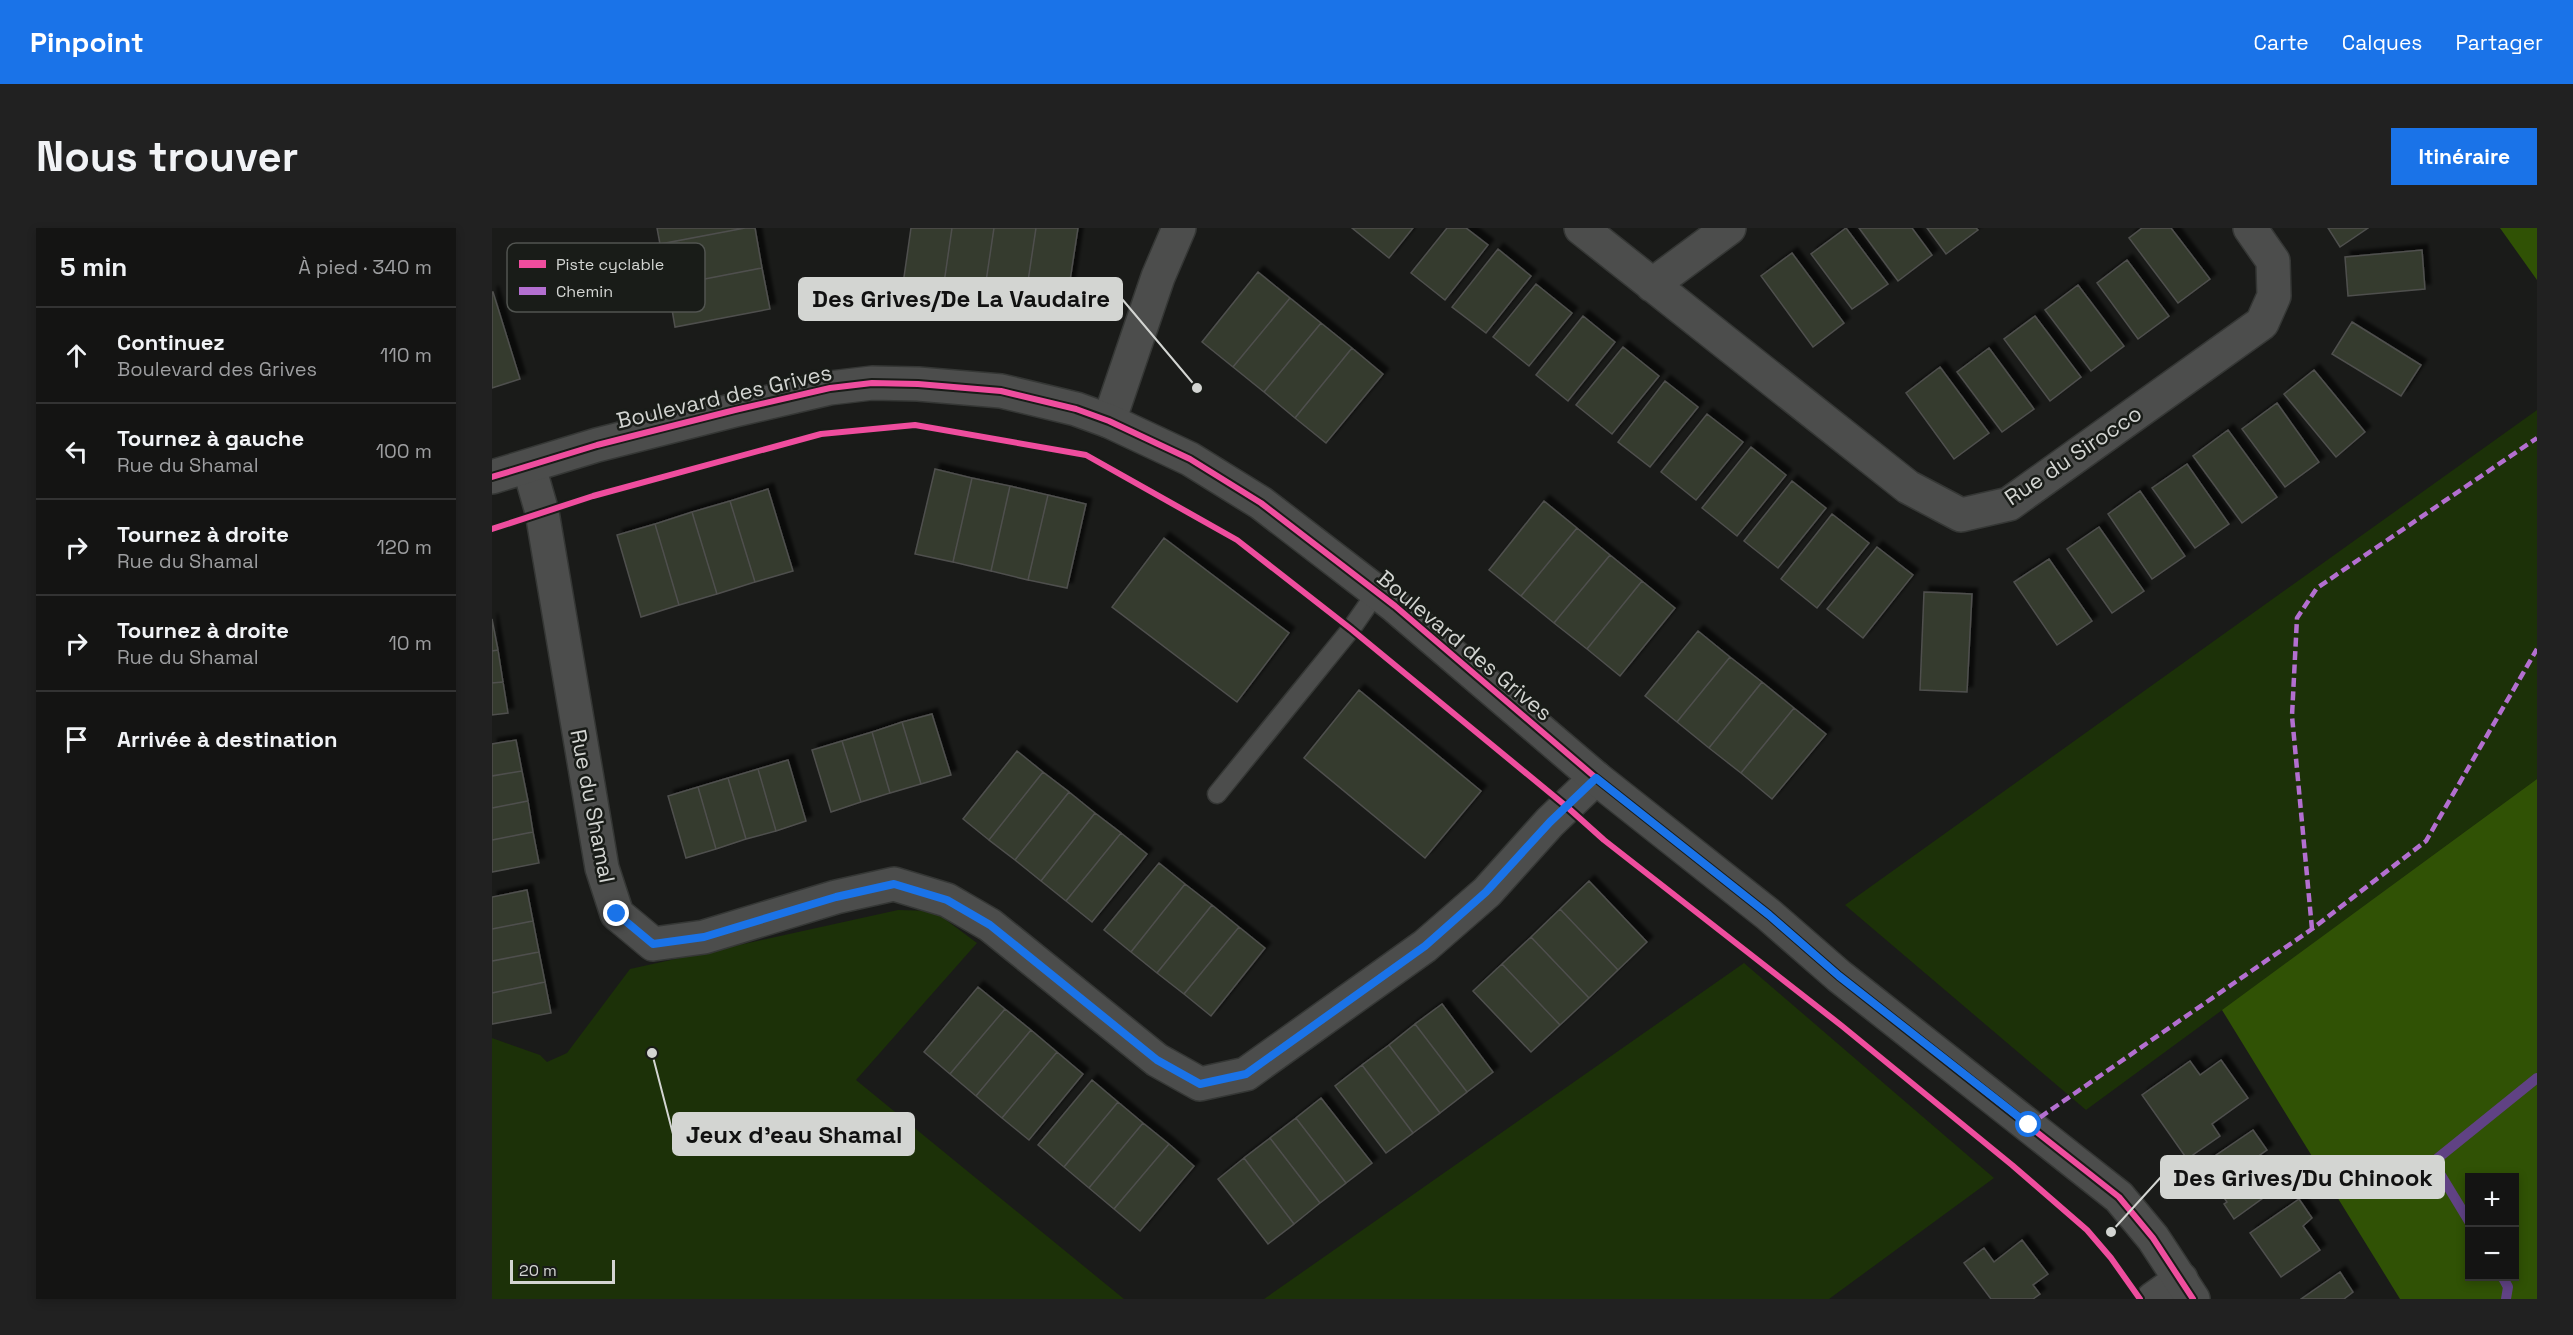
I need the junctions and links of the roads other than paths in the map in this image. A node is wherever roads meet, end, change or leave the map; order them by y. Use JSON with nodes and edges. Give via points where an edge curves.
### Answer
{"nodes":[{"id":1,"x":1179,"y":228,"type":"edge"},
{"id":2,"x":1581,"y":228,"type":"edge"},
{"id":3,"x":1729,"y":228,"type":"edge"},
{"id":4,"x":2250,"y":228,"type":"edge"},
{"id":5,"x":1652,"y":285,"type":"junction"},
{"id":6,"x":1109,"y":421,"type":"junction"},
{"id":7,"x":529,"y":467,"type":"junction"},
{"id":8,"x":492,"y":477,"type":"edge"},
{"id":9,"x":492,"y":493,"type":"edge"},
{"id":10,"x":1376,"y":593,"type":"junction"},
{"id":11,"x":1596,"y":778,"type":"junction"},
{"id":12,"x":1218,"y":794,"type":"dead end"},
{"id":13,"x":2187,"y":1289,"type":"edge"},
{"id":14,"x":2153,"y":1299,"type":"edge"}],
"edges":[{"from":1,"to":6,"type":"street","via":[[1158,276]]},
{"from":2,"to":5,"type":"street","name":"Rue du Sirocco"},
{"from":3,"to":5,"type":"street"},
{"from":4,"to":5,"type":"street","name":"Rue du Sirocco","via":[[2273,261],[2274,296],[2262,323],[2009,504],[1962,515],[1908,487]]},
{"from":6,"to":7,"type":"street","name":"Boulevard des Grives","via":[[1001,391],[872,383],[830,388],[735,410],[597,445]]},
{"from":6,"to":10,"type":"street","name":"Boulevard des Grives","via":[[1190,459],[1261,502]]},
{"from":7,"to":8,"type":"street","name":"Boulevard des Grives"},
{"from":7,"to":9,"type":"street","name":"Boulevard des Grives"},
{"from":7,"to":11,"type":"street","name":"Rue du Shamal","via":[[542,512],[602,868],[617,914],[653,944],[704,937],[836,897],[894,884],[947,900],[990,925],[1157,1060],[1200,1084],[1246,1074],[1425,946],[1486,892]]},
{"from":10,"to":11,"type":"street","name":"Boulevard des Grives"},
{"from":10,"to":12,"type":"lane"},
{"from":11,"to":13,"type":"street","name":"Boulevard des Grives","via":[[2119,1197]]},
{"from":13,"to":14,"type":"street"}]}
